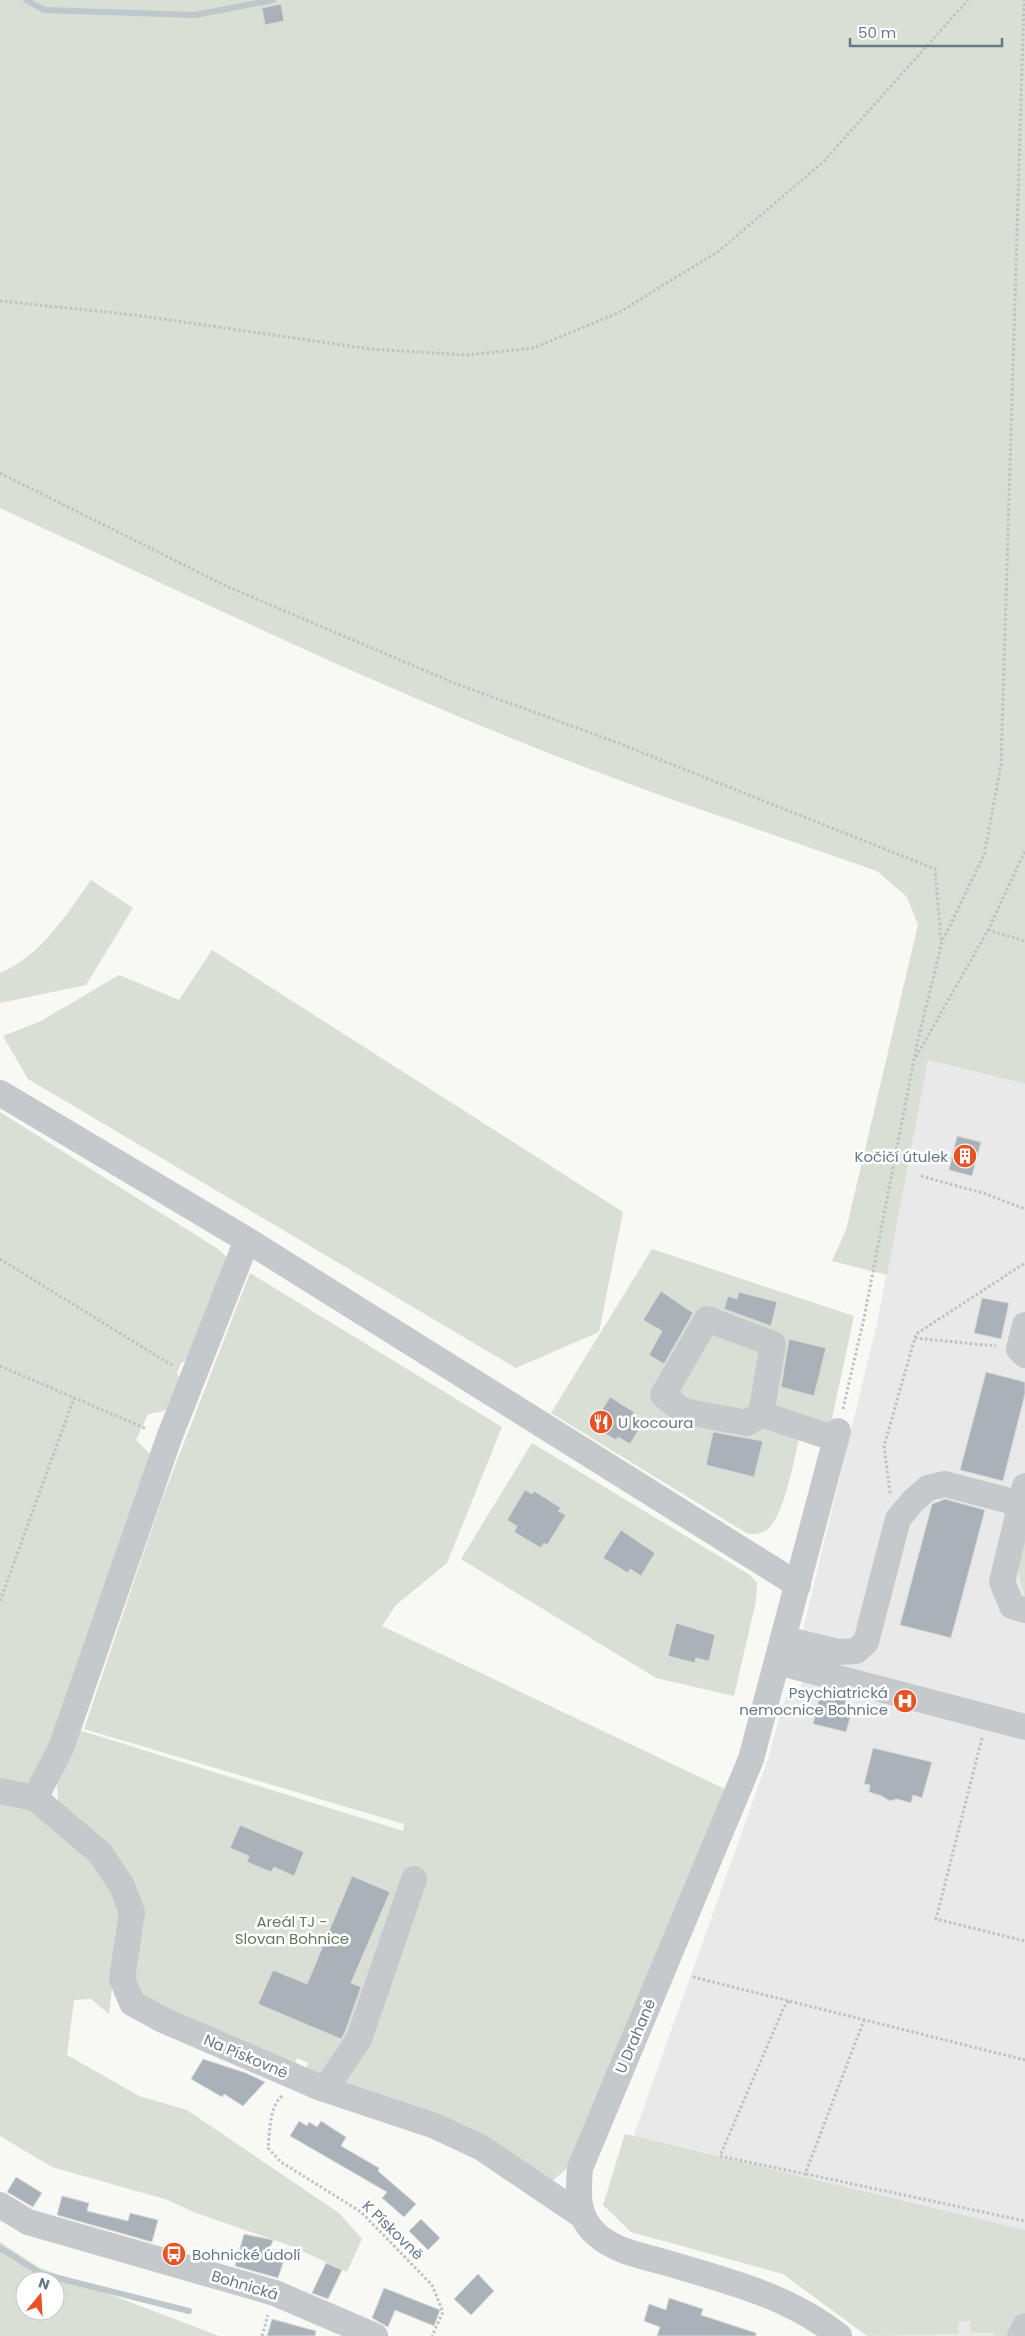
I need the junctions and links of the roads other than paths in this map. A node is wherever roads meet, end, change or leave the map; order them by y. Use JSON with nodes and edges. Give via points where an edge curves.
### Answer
{"nodes":[{"id":1,"x":0,"y":1093,"type":"edge"},
{"id":2,"x":247,"y":1240,"type":"junction"},
{"id":3,"x":761,"y":1414,"type":"junction"},
{"id":4,"x":1023,"y":1495,"type":"edge"},
{"id":5,"x":798,"y":1585,"type":"junction"},
{"id":6,"x":1025,"y":1610,"type":"edge"},
{"id":7,"x":781,"y":1651,"type":"junction"},
{"id":8,"x":1025,"y":1727,"type":"edge"},
{"id":9,"x":0,"y":1791,"type":"edge"},
{"id":10,"x":35,"y":1798,"type":"junction"},
{"id":11,"x":414,"y":1879,"type":"dead end"},
{"id":12,"x":321,"y":2088,"type":"junction"},
{"id":13,"x":0,"y":2205,"type":"edge"},
{"id":14,"x":581,"y":2215,"type":"junction"},
{"id":15,"x":1025,"y":2326,"type":"edge"},
{"id":16,"x":833,"y":2331,"type":"edge"},
{"id":17,"x":796,"y":2332,"type":"dead end"},
{"id":18,"x":375,"y":2336,"type":"edge"},
{"id":19,"x":1020,"y":2336,"type":"edge"}],
"edges":[{"from":1,"to":2,"type":"street"},
{"from":2,"to":5,"type":"street"},
{"from":2,"to":10,"type":"street","via":[[169,1438],[61,1748]]},
{"from":3,"to":3,"type":"street","via":[[773,1344],[707,1319],[663,1395],[683,1410],[747,1423]]},
{"from":3,"to":5,"type":"street","name":"U Drahaně","via":[[837,1435]]},
{"from":4,"to":6,"type":"street","via":[[1002,1582],[1012,1606]]},
{"from":4,"to":7,"type":"street","via":[[945,1484],[928,1488],[898,1519],[866,1642],[856,1651]]},
{"from":5,"to":7,"type":"street","name":"U Drahaně"},
{"from":7,"to":8,"type":"street","via":[[987,1718]]},
{"from":7,"to":14,"type":"street","name":"U Drahaně","via":[[751,1759],[580,2168],[578,2192]]},
{"from":9,"to":10,"type":"street"},
{"from":10,"to":12,"type":"street","name":"Na Pískovně","via":[[100,1853],[122,1886],[132,1912],[122,1978],[132,2003],[163,2020]]},
{"from":11,"to":12,"type":"street","via":[[359,2039],[330,2082]]},
{"from":12,"to":14,"type":"street","name":"Na Pískovně","via":[[435,2126],[482,2148]]},
{"from":13,"to":18,"type":"street","name":"Bohnická","via":[[28,2222],[275,2292]]},
{"from":14,"to":16,"type":"street","via":[[597,2235],[618,2248],[757,2290],[786,2302]]},
{"from":15,"to":19,"type":"street"},
{"from":16,"to":17,"type":"street"}]}
